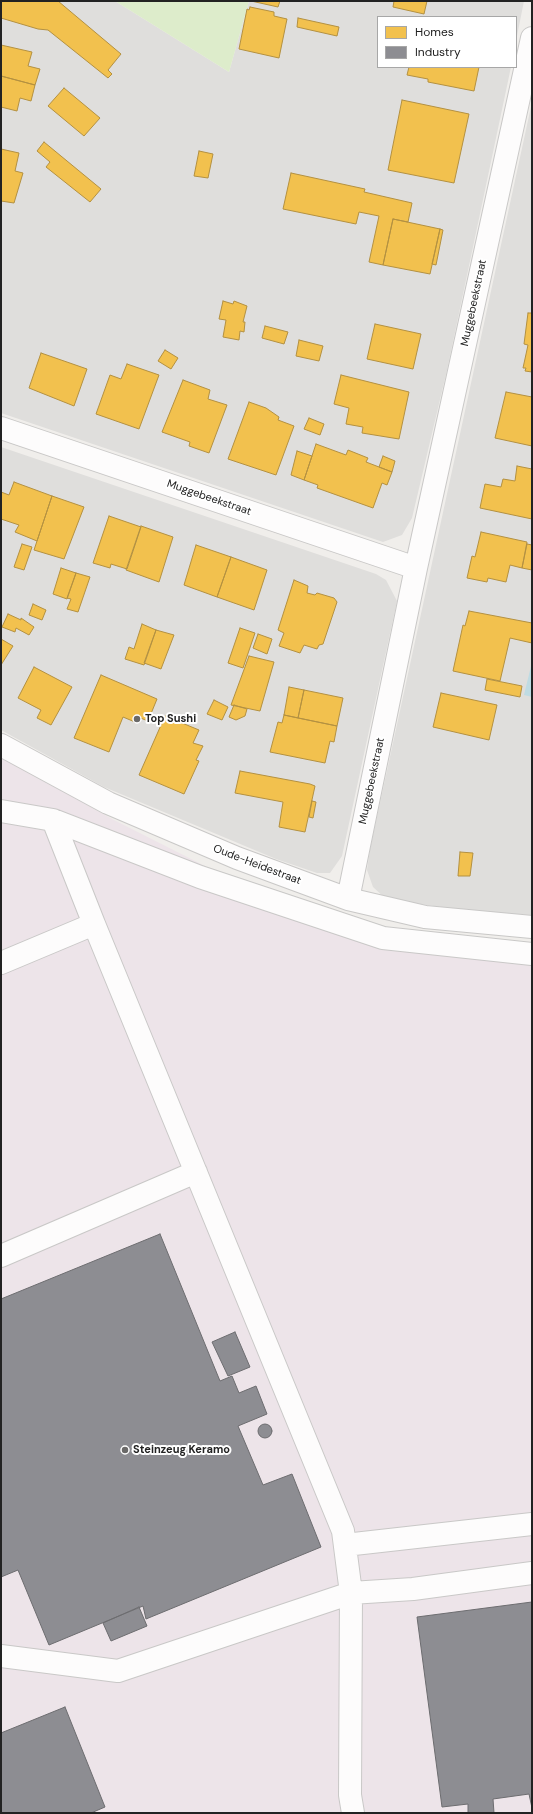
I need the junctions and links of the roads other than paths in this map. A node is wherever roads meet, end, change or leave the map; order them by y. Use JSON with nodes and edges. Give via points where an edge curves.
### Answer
{"nodes":[{"id":1,"x":532,"y":38,"type":"edge"},
{"id":2,"x":1,"y":428,"type":"edge"},
{"id":3,"x":416,"y":568,"type":"junction"},
{"id":4,"x":1,"y":746,"type":"edge"},
{"id":5,"x":1,"y":811,"type":"edge"},
{"id":6,"x":53,"y":820,"type":"junction"},
{"id":7,"x":348,"y":899,"type":"junction"},
{"id":8,"x":94,"y":924,"type":"junction"},
{"id":9,"x":532,"y":927,"type":"edge"},
{"id":10,"x":532,"y":954,"type":"edge"},
{"id":11,"x":1,"y":963,"type":"edge"},
{"id":12,"x":196,"y":1172,"type":"junction"},
{"id":13,"x":1,"y":1256,"type":"edge"},
{"id":14,"x":532,"y":1524,"type":"edge"},
{"id":15,"x":345,"y":1545,"type":"junction"},
{"id":16,"x":532,"y":1573,"type":"edge"},
{"id":17,"x":351,"y":1593,"type":"junction"},
{"id":18,"x":1,"y":1656,"type":"edge"},
{"id":19,"x":353,"y":1813,"type":"edge"}],
"edges":[{"from":1,"to":3,"type":"street","name":"Muggebeekstraat"},
{"from":2,"to":3,"type":"street","name":"Muggebeekstraat"},
{"from":3,"to":7,"type":"street","name":"Muggebeekstraat"},
{"from":4,"to":7,"type":"street","name":"Oude-Heidestraat","via":[[108,803],[237,858]]},
{"from":5,"to":6,"type":"street"},
{"from":6,"to":8,"type":"street"},
{"from":6,"to":10,"type":"street","via":[[200,877],[384,938]]},
{"from":7,"to":9,"type":"street","name":"Oude-Heidestraat","via":[[425,917]]},
{"from":8,"to":11,"type":"street"},
{"from":8,"to":12,"type":"street"},
{"from":12,"to":13,"type":"street"},
{"from":12,"to":15,"type":"street","via":[[343,1531]]},
{"from":14,"to":15,"type":"street"},
{"from":15,"to":17,"type":"street"},
{"from":16,"to":17,"type":"street","via":[[413,1589]]},
{"from":17,"to":18,"type":"street","via":[[118,1671]]},
{"from":17,"to":19,"type":"street","via":[[350,1795]]}]}
